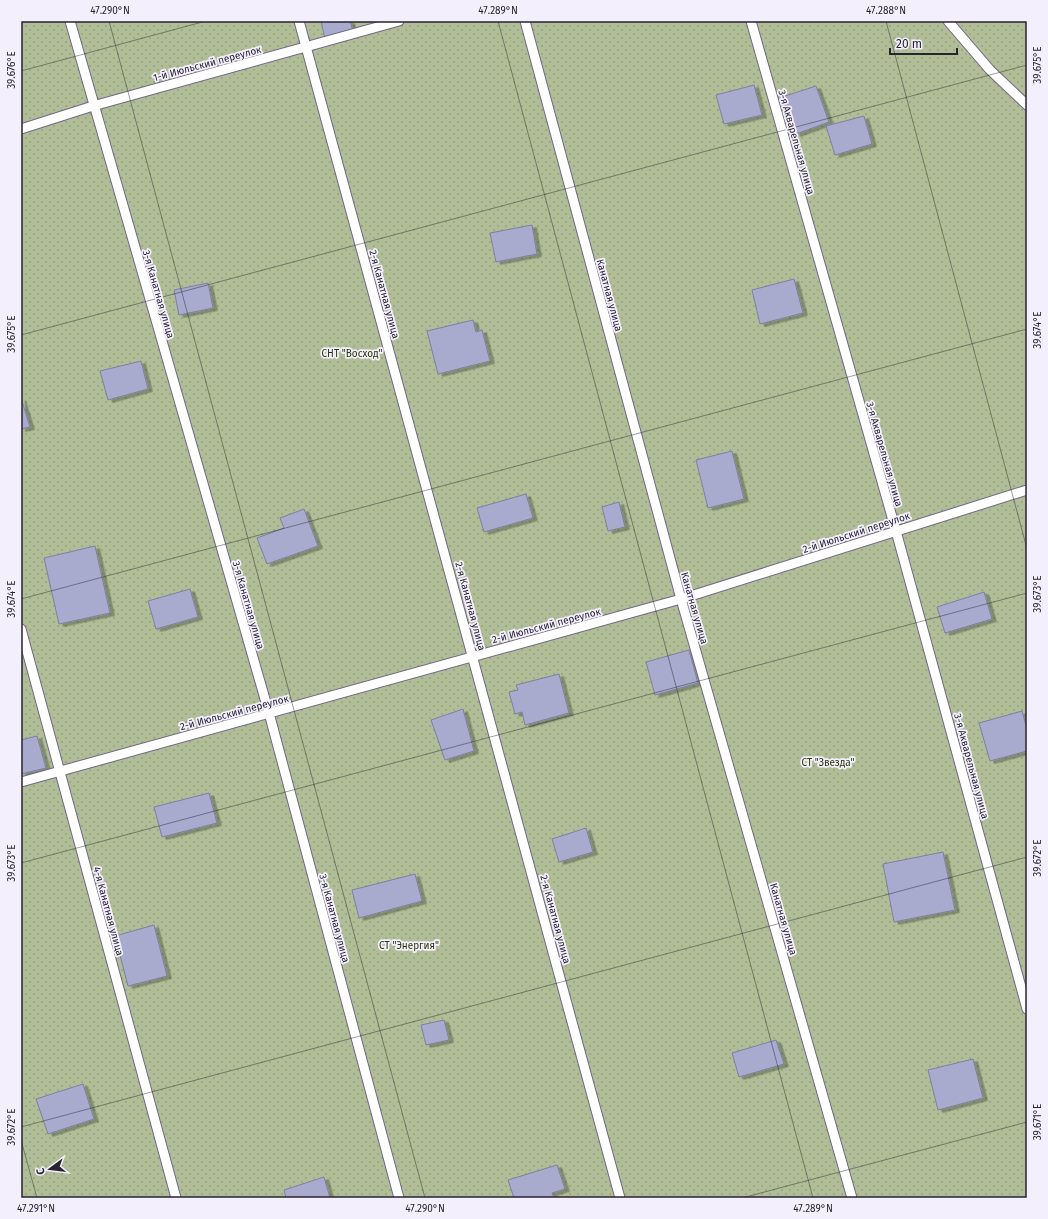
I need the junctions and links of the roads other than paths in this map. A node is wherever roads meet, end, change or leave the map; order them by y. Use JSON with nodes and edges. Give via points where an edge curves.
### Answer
{"nodes":[{"id":1,"x":70,"y":21,"type":"edge"},
{"id":2,"x":299,"y":21,"type":"edge"},
{"id":3,"x":400,"y":21,"type":"edge"},
{"id":4,"x":525,"y":21,"type":"edge"},
{"id":5,"x":751,"y":21,"type":"edge"},
{"id":6,"x":948,"y":21,"type":"edge"},
{"id":7,"x":306,"y":47,"type":"junction"},
{"id":8,"x":93,"y":106,"type":"junction"},
{"id":9,"x":1027,"y":106,"type":"edge"},
{"id":10,"x":21,"y":129,"type":"edge"},
{"id":11,"x":1027,"y":490,"type":"edge"},
{"id":12,"x":896,"y":531,"type":"junction"},
{"id":13,"x":681,"y":599,"type":"junction"},
{"id":14,"x":21,"y":629,"type":"edge"},
{"id":15,"x":473,"y":657,"type":"junction"},
{"id":16,"x":269,"y":713,"type":"junction"},
{"id":17,"x":60,"y":771,"type":"junction"},
{"id":18,"x":21,"y":782,"type":"edge"},
{"id":19,"x":1027,"y":1009,"type":"edge"},
{"id":20,"x":176,"y":1198,"type":"edge"},
{"id":21,"x":399,"y":1198,"type":"edge"},
{"id":22,"x":620,"y":1198,"type":"edge"},
{"id":23,"x":852,"y":1198,"type":"edge"}],
"edges":[{"from":1,"to":8,"type":"lane","name":"3-я Канатная улица"},
{"from":2,"to":7,"type":"lane","name":"2-я Канатная улица"},
{"from":3,"to":7,"type":"lane","name":"1-й Июльский переулок"},
{"from":4,"to":13,"type":"lane","name":"Канатная улица"},
{"from":5,"to":12,"type":"lane","name":"3-я Акварельная улица"},
{"from":6,"to":9,"type":"lane","via":[[990,70]]},
{"from":7,"to":8,"type":"lane","name":"1-й Июльский переулок"},
{"from":7,"to":15,"type":"lane","name":"2-я Канатная улица"},
{"from":8,"to":10,"type":"lane","name":"1-й Июльский переулок"},
{"from":8,"to":16,"type":"lane","name":"3-я Канатная улица"},
{"from":11,"to":12,"type":"lane","name":"2-й Июльский переулок"},
{"from":12,"to":13,"type":"lane","name":"2-й Июльский переулок"},
{"from":12,"to":19,"type":"lane","name":"3-я Акварельная улица"},
{"from":13,"to":15,"type":"lane","name":"2-й Июльский переулок"},
{"from":13,"to":23,"type":"lane","name":"Канатная улица"},
{"from":14,"to":17,"type":"lane","name":"4-я Канатная улица"},
{"from":15,"to":16,"type":"lane","name":"2-й Июльский переулок"},
{"from":15,"to":22,"type":"lane","name":"2-я Канатная улица"},
{"from":16,"to":17,"type":"lane","name":"2-й Июльский переулок"},
{"from":16,"to":21,"type":"lane","name":"3-я Канатная улица"},
{"from":17,"to":18,"type":"lane","name":"2-й Июльский переулок"},
{"from":17,"to":20,"type":"lane","name":"4-я Канатная улица"}]}
